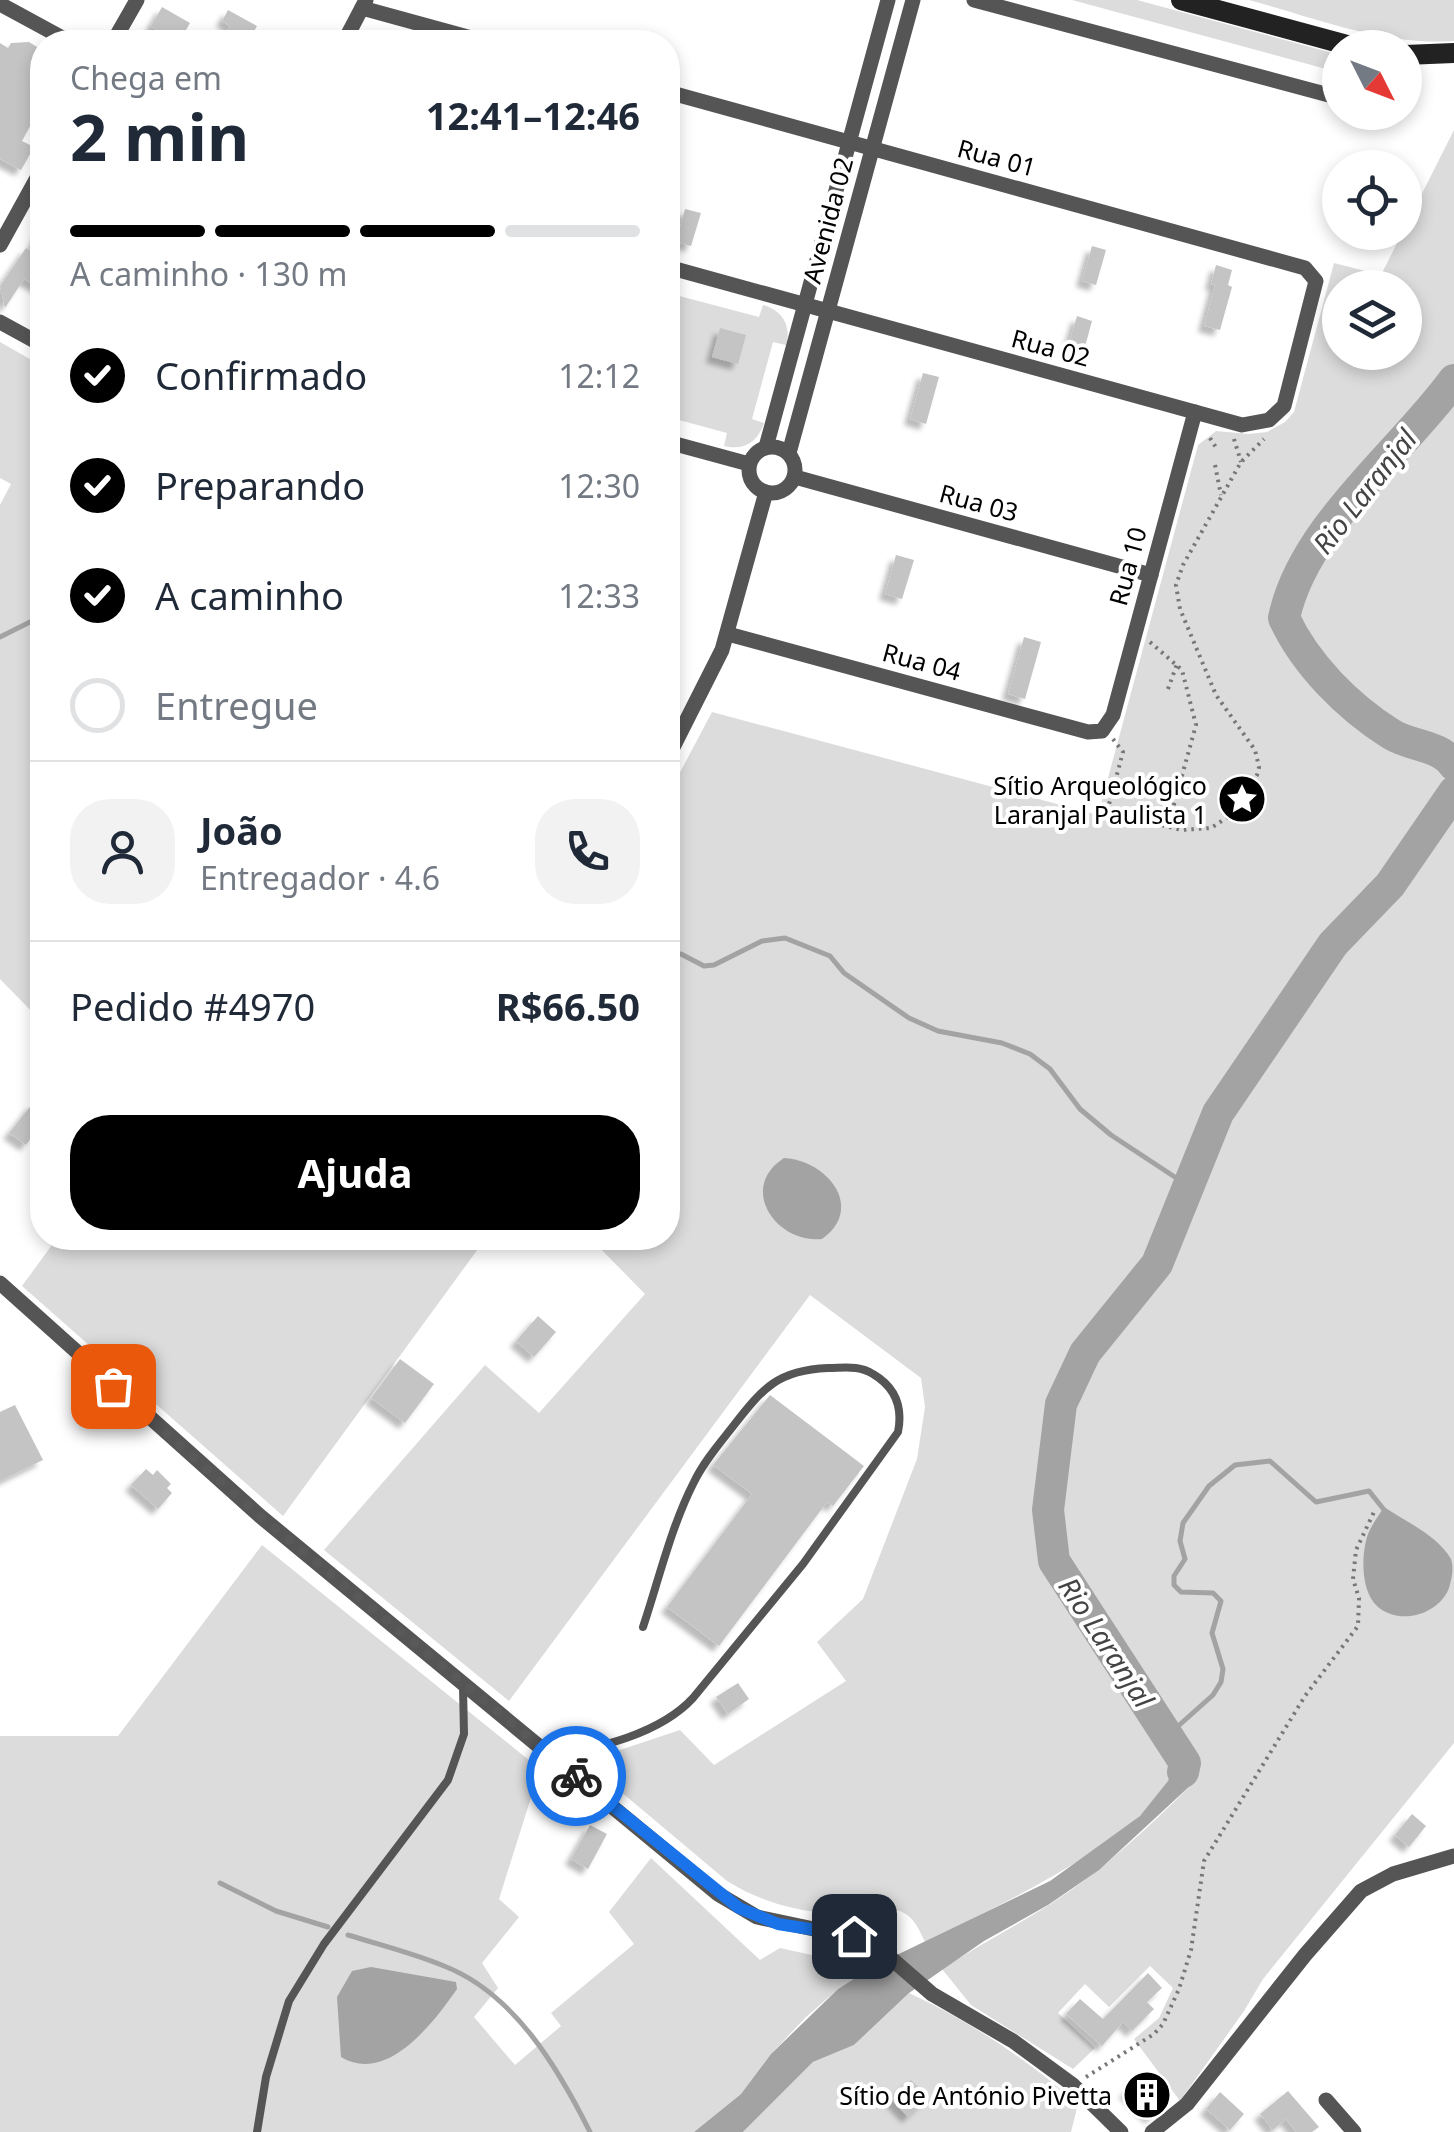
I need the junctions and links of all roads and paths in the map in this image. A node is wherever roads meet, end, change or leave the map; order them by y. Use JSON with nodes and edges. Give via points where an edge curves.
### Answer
{"nodes":[{"id":1,"x":136,"y":0,"type":"edge"},
{"id":2,"x":888,"y":0,"type":"edge"},
{"id":3,"x":913,"y":0,"type":"edge"},
{"id":4,"x":974,"y":0,"type":"edge"},
{"id":5,"x":1181,"y":0,"type":"edge"},
{"id":6,"x":0,"y":4,"type":"edge"},
{"id":7,"x":364,"y":4,"type":"edge"},
{"id":8,"x":48,"y":30,"type":"edge"},
{"id":9,"x":120,"y":30,"type":"edge"},
{"id":10,"x":350,"y":30,"type":"edge"},
{"id":11,"x":447,"y":30,"type":"edge"},
{"id":12,"x":1322,"y":38,"type":"edge"},
{"id":13,"x":1454,"y":53,"type":"edge"},
{"id":14,"x":1422,"y":54,"type":"edge"},
{"id":15,"x":1322,"y":93,"type":"edge"},
{"id":16,"x":680,"y":95,"type":"edge"},
{"id":17,"x":850,"y":142,"type":"junction"},
{"id":18,"x":872,"y":149,"type":"junction"},
{"id":19,"x":30,"y":191,"type":"edge"},
{"id":20,"x":0,"y":246,"type":"edge"},
{"id":21,"x":680,"y":270,"type":"edge"},
{"id":22,"x":1312,"y":273,"type":"joint"},
{"id":23,"x":805,"y":305,"type":"junction"},
{"id":24,"x":828,"y":311,"type":"junction"},
{"id":25,"x":0,"y":322,"type":"edge"},
{"id":26,"x":30,"y":338,"type":"edge"},
{"id":27,"x":1195,"y":412,"type":"junction"},
{"id":28,"x":1233,"y":436,"type":"dead end"},
{"id":29,"x":1268,"y":436,"type":"dead end"},
{"id":30,"x":1210,"y":438,"type":"dead end"},
{"id":31,"x":680,"y":445,"type":"edge"},
{"id":32,"x":766,"y":447,"type":"junction"},
{"id":33,"x":1217,"y":449,"type":"dead end"},
{"id":34,"x":789,"y":453,"type":"junction"},
{"id":35,"x":1241,"y":462,"type":"junction"},
{"id":36,"x":749,"y":464,"type":"junction"},
{"id":37,"x":1215,"y":465,"type":"dead end"},
{"id":38,"x":794,"y":477,"type":"junction"},
{"id":39,"x":766,"y":492,"type":"junction"},
{"id":40,"x":1221,"y":498,"type":"junction"},
{"id":41,"x":1151,"y":575,"type":"junction"},
{"id":42,"x":728,"y":634,"type":"junction"},
{"id":43,"x":1149,"y":642,"type":"dead end"},
{"id":44,"x":1177,"y":664,"type":"junction"},
{"id":45,"x":1168,"y":689,"type":"dead end"},
{"id":46,"x":1102,"y":731,"type":"junction"},
{"id":47,"x":680,"y":734,"type":"edge"},
{"id":48,"x":1168,"y":826,"type":"junction"},
{"id":49,"x":0,"y":1284,"type":"edge"},
{"id":50,"x":1374,"y":1512,"type":"dead end"},
{"id":51,"x":642,"y":1627,"type":"dead end"},
{"id":52,"x":462,"y":1682,"type":"junction"},
{"id":53,"x":553,"y":1757,"type":"junction"},
{"id":54,"x":1454,"y":1856,"type":"edge"},
{"id":55,"x":1073,"y":2085,"type":"junction"},
{"id":56,"x":1326,"y":2100,"type":"dead end"},
{"id":57,"x":257,"y":2132,"type":"edge"},
{"id":58,"x":1121,"y":2132,"type":"edge"},
{"id":59,"x":1152,"y":2132,"type":"edge"},
{"id":60,"x":1354,"y":2132,"type":"edge"}],
"edges":[{"from":1,"to":9,"type":"street"},
{"from":2,"to":17,"type":"street","name":"Avenida 02"},
{"from":3,"to":18,"type":"street","name":"Avenida 02"},
{"from":4,"to":15,"type":"street"},
{"from":5,"to":12,"type":"main road"},
{"from":6,"to":8,"type":"street"},
{"from":7,"to":10,"type":"street"},
{"from":7,"to":11,"type":"street"},
{"from":13,"to":14,"type":"main road"},
{"from":16,"to":17,"type":"street","name":"Rua 01"},
{"from":17,"to":18,"type":"street","name":"Rua 01"},
{"from":17,"to":23,"type":"street","name":"Avenida 02"},
{"from":18,"to":22,"type":"street","name":"Rua 01"},
{"from":18,"to":24,"type":"street","name":"Avenida 02"},
{"from":19,"to":20,"type":"street"},
{"from":21,"to":23,"type":"street","name":"Rua 02"},
{"from":22,"to":27,"type":"street","name":"Rua 02","via":[[1315,290],[1288,396],[1277,414],[1248,425]]},
{"from":23,"to":24,"type":"street","name":"Rua 02"},
{"from":23,"to":32,"type":"street","name":"Avenida 02"},
{"from":24,"to":27,"type":"street","name":"Rua 02"},
{"from":24,"to":34,"type":"street","name":"Avenida 02"},
{"from":25,"to":26,"type":"street"},
{"from":27,"to":41,"type":"street","name":"Rua 10"},
{"from":28,"to":35,"type":"path"},
{"from":29,"to":35,"type":"path"},
{"from":30,"to":33,"type":"path"},
{"from":31,"to":36,"type":"street"},
{"from":32,"to":34,"type":"street"},
{"from":32,"to":36,"type":"street"},
{"from":34,"to":38,"type":"street"},
{"from":35,"to":40,"type":"path"},
{"from":36,"to":39,"type":"street","via":[[752,482]]},
{"from":37,"to":40,"type":"path"},
{"from":38,"to":39,"type":"street","via":[[784,490]]},
{"from":38,"to":41,"type":"street","name":"Rua 03"},
{"from":39,"to":42,"type":"street"},
{"from":40,"to":48,"type":"path","via":[[1184,565],[1177,596],[1216,695],[1255,750],[1259,767],[1220,824],[1199,830]]},
{"from":41,"to":46,"type":"street","name":"Rua 10","via":[[1113,715]]},
{"from":42,"to":46,"type":"street","name":"Rua 04"},
{"from":42,"to":47,"type":"street"},
{"from":43,"to":44,"type":"path"},
{"from":44,"to":45,"type":"path"},
{"from":44,"to":48,"type":"path","via":[[1196,730]]},
{"from":46,"to":48,"type":"path","via":[[1124,752],[1107,812]]},
{"from":49,"to":52,"type":"street","via":[[260,1516]]},
{"from":50,"to":55,"type":"path","via":[[1356,1550],[1358,1626],[1306,1696],[1204,1861],[1191,1950],[1163,2024]]},
{"from":51,"to":53,"type":"lane","via":[[694,1482],[762,1388],[788,1374],[857,1367],[888,1384],[898,1401],[898,1432],[803,1564],[684,1708],[652,1728]]},
{"from":52,"to":53,"type":"street"},
{"from":52,"to":57,"type":"lane","via":[[464,1734],[448,1780],[289,2001]]},
{"from":53,"to":55,"type":"street","via":[[739,1908],[778,1924],[870,1941],[922,1986]]},
{"from":54,"to":59,"type":"street","via":[[1393,1874],[1361,1892],[1186,2104]]},
{"from":55,"to":58,"type":"street"},
{"from":56,"to":60,"type":"street"}]}
